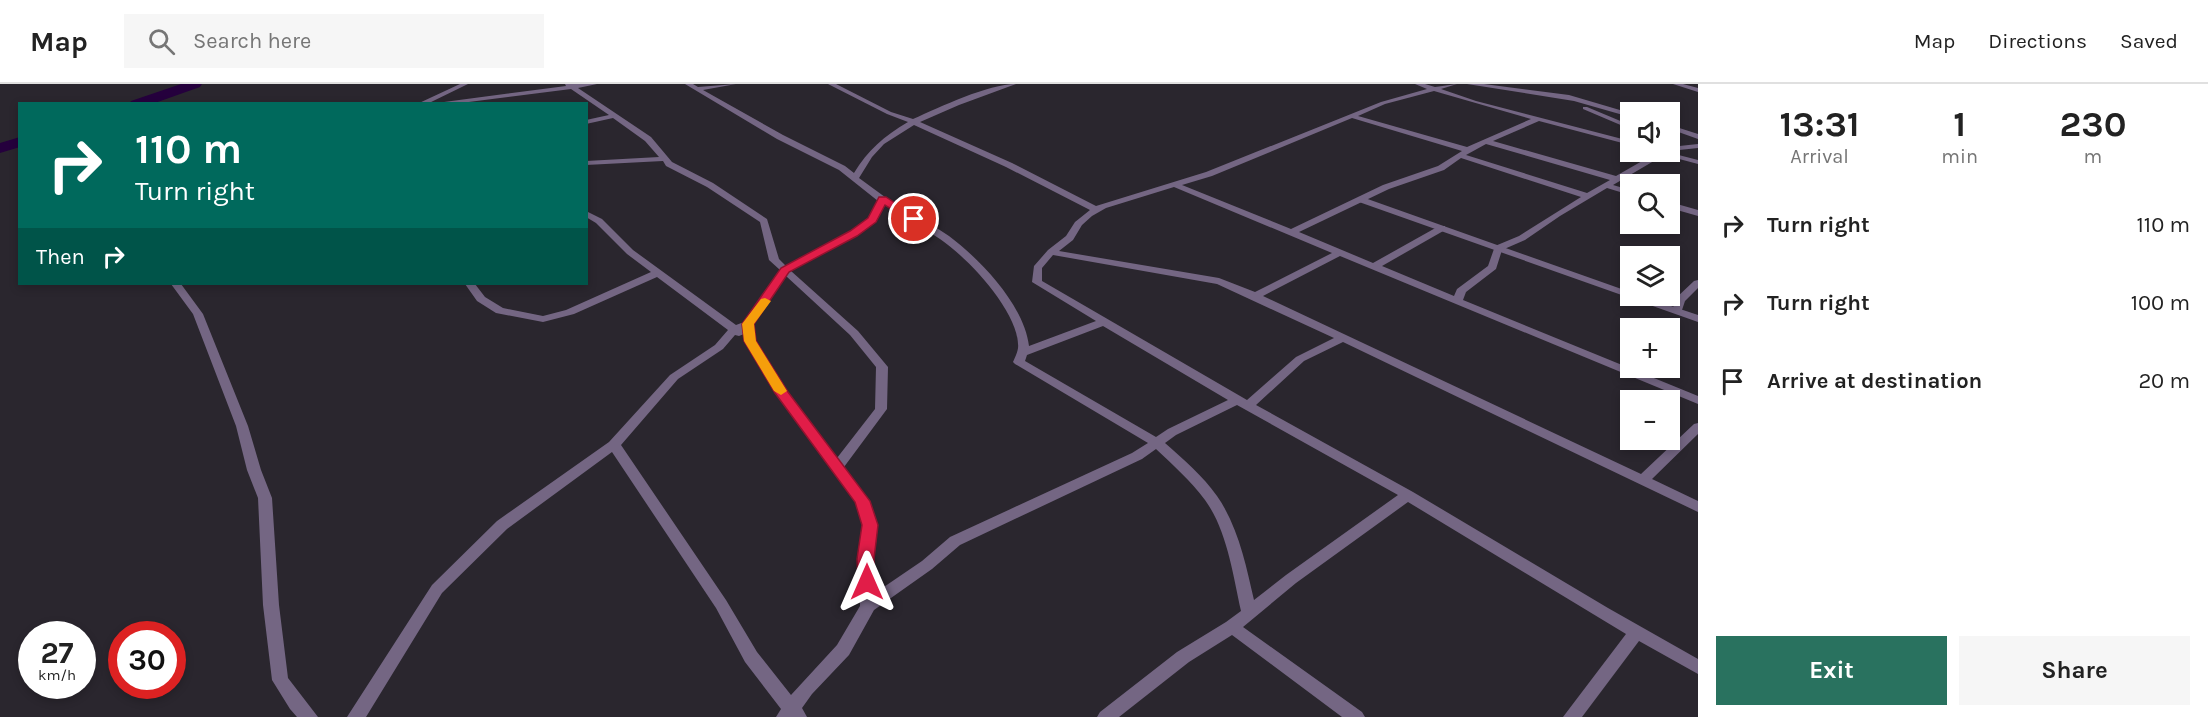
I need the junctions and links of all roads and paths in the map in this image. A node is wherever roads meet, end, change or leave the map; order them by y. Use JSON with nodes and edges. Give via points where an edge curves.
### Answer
{"nodes":[{"id":1,"x":465,"y":84,"type":"edge"},
{"id":2,"x":594,"y":84,"type":"edge"},
{"id":3,"x":732,"y":84,"type":"edge"},
{"id":4,"x":831,"y":84,"type":"edge"},
{"id":5,"x":1013,"y":84,"type":"edge"},
{"id":6,"x":1418,"y":84,"type":"edge"},
{"id":7,"x":1454,"y":84,"type":"edge"},
{"id":8,"x":1470,"y":84,"type":"edge"},
{"id":9,"x":1528,"y":84,"type":"edge"},
{"id":10,"x":1676,"y":84,"type":"edge"},
{"id":11,"x":571,"y":86,"type":"edge"},
{"id":12,"x":692,"y":87,"type":"edge"},
{"id":13,"x":1540,"y":88,"type":"junction"},
{"id":14,"x":1431,"y":90,"type":"junction"},
{"id":15,"x":1698,"y":90,"type":"edge"},
{"id":16,"x":1555,"y":95,"type":"junction"},
{"id":17,"x":1577,"y":99,"type":"junction"},
{"id":18,"x":424,"y":102,"type":"edge"},
{"id":19,"x":447,"y":102,"type":"edge"},
{"id":20,"x":1620,"y":112,"type":"edge"},
{"id":21,"x":614,"y":116,"type":"junction"},
{"id":22,"x":1352,"y":116,"type":"junction"},
{"id":23,"x":1538,"y":119,"type":"junction"},
{"id":24,"x":588,"y":122,"type":"edge"},
{"id":25,"x":915,"y":122,"type":"junction"},
{"id":26,"x":1620,"y":124,"type":"edge"},
{"id":27,"x":1680,"y":130,"type":"edge"},
{"id":28,"x":1698,"y":136,"type":"edge"},
{"id":29,"x":1620,"y":140,"type":"edge"},
{"id":30,"x":1485,"y":141,"type":"junction"},
{"id":31,"x":1698,"y":146,"type":"edge"},
{"id":32,"x":1680,"y":149,"type":"edge"},
{"id":33,"x":1468,"y":150,"type":"junction"},
{"id":34,"x":1459,"y":155,"type":"junction"},
{"id":35,"x":1680,"y":156,"type":"edge"},
{"id":36,"x":664,"y":159,"type":"junction"},
{"id":37,"x":1645,"y":162,"type":"edge"},
{"id":38,"x":1698,"y":162,"type":"edge"},
{"id":39,"x":588,"y":163,"type":"edge"},
{"id":40,"x":855,"y":178,"type":"junction"},
{"id":41,"x":1616,"y":179,"type":"junction"},
{"id":42,"x":1176,"y":185,"type":"junction"},
{"id":43,"x":1605,"y":185,"type":"junction"},
{"id":44,"x":1620,"y":190,"type":"edge"},
{"id":45,"x":1587,"y":196,"type":"junction"},
{"id":46,"x":883,"y":200,"type":"junction"},
{"id":47,"x":1362,"y":200,"type":"junction"},
{"id":48,"x":1680,"y":208,"type":"edge"},
{"id":49,"x":1096,"y":210,"type":"junction"},
{"id":50,"x":1698,"y":213,"type":"edge"},
{"id":51,"x":588,"y":215,"type":"edge"},
{"id":52,"x":1442,"y":228,"type":"junction"},
{"id":53,"x":1292,"y":232,"type":"junction"},
{"id":54,"x":1498,"y":248,"type":"junction"},
{"id":55,"x":1051,"y":252,"type":"junction"},
{"id":56,"x":1341,"y":252,"type":"junction"},
{"id":57,"x":1375,"y":266,"type":"junction"},
{"id":58,"x":785,"y":270,"type":"junction"},
{"id":59,"x":657,"y":273,"type":"junction"},
{"id":60,"x":1698,"y":283,"type":"edge"},
{"id":61,"x":177,"y":285,"type":"edge"},
{"id":62,"x":471,"y":285,"type":"edge"},
{"id":63,"x":1620,"y":291,"type":"edge"},
{"id":64,"x":1255,"y":296,"type":"junction"},
{"id":65,"x":1458,"y":300,"type":"junction"},
{"id":66,"x":1663,"y":306,"type":"edge"},
{"id":67,"x":1677,"y":311,"type":"junction"},
{"id":68,"x":1698,"y":319,"type":"edge"},
{"id":69,"x":1103,"y":322,"type":"junction"},
{"id":70,"x":748,"y":324,"type":"junction"},
{"id":71,"x":734,"y":330,"type":"junction"},
{"id":72,"x":1342,"y":338,"type":"junction"},
{"id":73,"x":750,"y":341,"type":"junction"},
{"id":74,"x":1022,"y":353,"type":"junction"},
{"id":75,"x":1698,"y":400,"type":"edge"},
{"id":76,"x":1242,"y":403,"type":"junction"},
{"id":77,"x":1698,"y":427,"type":"edge"},
{"id":78,"x":1156,"y":442,"type":"junction"},
{"id":79,"x":614,"y":445,"type":"junction"},
{"id":80,"x":836,"y":468,"type":"junction"},
{"id":81,"x":1643,"y":480,"type":"junction"},
{"id":82,"x":1408,"y":495,"type":"junction"},
{"id":83,"x":1698,"y":507,"type":"edge"},
{"id":84,"x":868,"y":606,"type":"junction"},
{"id":85,"x":1249,"y":612,"type":"junction"},
{"id":86,"x":1232,"y":627,"type":"junction"},
{"id":87,"x":1637,"y":632,"type":"junction"},
{"id":88,"x":1698,"y":667,"type":"edge"},
{"id":89,"x":791,"y":715,"type":"edge"},
{"id":90,"x":309,"y":717,"type":"edge"},
{"id":91,"x":356,"y":717,"type":"edge"},
{"id":92,"x":1106,"y":717,"type":"edge"},
{"id":93,"x":1356,"y":717,"type":"edge"},
{"id":94,"x":1572,"y":717,"type":"edge"}],
"edges":[{"from":1,"to":18,"type":"street"},
{"from":2,"to":11,"type":"street"},
{"from":3,"to":12,"type":"street"},
{"from":4,"to":25,"type":"street"},
{"from":5,"to":25,"type":"street"},
{"from":6,"to":14,"type":"street"},
{"from":7,"to":14,"type":"street"},
{"from":8,"to":16,"type":"street"},
{"from":9,"to":13,"type":"street"},
{"from":10,"to":15,"type":"street"},
{"from":11,"to":19,"type":"street"},
{"from":11,"to":21,"type":"street"},
{"from":12,"to":40,"type":"street"},
{"from":13,"to":16,"type":"street"},
{"from":13,"to":17,"type":"street"},
{"from":14,"to":22,"type":"street"},
{"from":14,"to":23,"type":"street"},
{"from":16,"to":17,"type":"street"},
{"from":16,"to":26,"type":"street"},
{"from":17,"to":20,"type":"street"},
{"from":21,"to":24,"type":"street"},
{"from":21,"to":36,"type":"street","via":[[648,139]]},
{"from":22,"to":33,"type":"street"},
{"from":22,"to":42,"type":"street"},
{"from":23,"to":29,"type":"street"},
{"from":23,"to":30,"type":"street"},
{"from":25,"to":40,"type":"street","via":[[870,153]]},
{"from":25,"to":49,"type":"street"},
{"from":27,"to":28,"type":"street"},
{"from":30,"to":33,"type":"street"},
{"from":30,"to":41,"type":"street"},
{"from":31,"to":32,"type":"street"},
{"from":33,"to":34,"type":"street"},
{"from":34,"to":45,"type":"street"},
{"from":34,"to":47,"type":"street","via":[[1441,168]]},
{"from":35,"to":38,"type":"street"},
{"from":36,"to":39,"type":"street"},
{"from":36,"to":58,"type":"street","via":[[764,221],[774,260]]},
{"from":37,"to":41,"type":"street"},
{"from":40,"to":46,"type":"street"},
{"from":41,"to":43,"type":"street"},
{"from":42,"to":49,"type":"street"},
{"from":42,"to":53,"type":"street"},
{"from":43,"to":44,"type":"street"},
{"from":43,"to":45,"type":"street"},
{"from":45,"to":54,"type":"street","via":[[1522,238]]},
{"from":46,"to":58,"type":"street","via":[[872,220],[854,233]]},
{"from":46,"to":74,"type":"street","via":[[945,238],[975,264],[1016,320],[1024,345]]},
{"from":47,"to":52,"type":"street"},
{"from":47,"to":53,"type":"street"},
{"from":48,"to":50,"type":"street"},
{"from":49,"to":55,"type":"street"},
{"from":51,"to":59,"type":"street"},
{"from":52,"to":54,"type":"street"},
{"from":52,"to":57,"type":"street"},
{"from":53,"to":56,"type":"street"},
{"from":54,"to":63,"type":"street"},
{"from":54,"to":65,"type":"street","via":[[1493,267],[1461,291]]},
{"from":55,"to":64,"type":"street","via":[[1219,281]]},
{"from":55,"to":69,"type":"street","via":[[1037,268],[1037,282]]},
{"from":56,"to":57,"type":"street"},
{"from":56,"to":64,"type":"street"},
{"from":57,"to":65,"type":"street"},
{"from":58,"to":70,"type":"street"},
{"from":58,"to":80,"type":"street","via":[[854,333],[882,368],[881,409]]},
{"from":59,"to":62,"type":"street","via":[[570,312],[543,319],[500,311],[481,299]]},
{"from":59,"to":71,"type":"street"},
{"from":60,"to":67,"type":"street","via":[[1680,300]]},
{"from":61,"to":90,"type":"street","via":[[198,314],[242,426],[265,498],[280,680]]},
{"from":64,"to":72,"type":"street"},
{"from":65,"to":75,"type":"street"},
{"from":66,"to":67,"type":"street"},
{"from":67,"to":68,"type":"street"},
{"from":69,"to":74,"type":"street"},
{"from":69,"to":76,"type":"street"},
{"from":70,"to":71,"type":"street"},
{"from":70,"to":73,"type":"street"},
{"from":71,"to":73,"type":"street"},
{"from":71,"to":79,"type":"street","via":[[719,347],[674,377]]},
{"from":72,"to":76,"type":"street","via":[[1300,359]]},
{"from":72,"to":81,"type":"street"},
{"from":73,"to":80,"type":"street"},
{"from":74,"to":78,"type":"street","via":[[1019,362]]},
{"from":76,"to":78,"type":"street"},
{"from":76,"to":82,"type":"street"},
{"from":77,"to":81,"type":"street"},
{"from":78,"to":84,"type":"street","via":[[1137,456],[955,541],[927,566]]},
{"from":78,"to":85,"type":"street","via":[[1212,499],[1233,543]]},
{"from":79,"to":89,"type":"street"},
{"from":79,"to":91,"type":"street","via":[[502,525],[437,589]]},
{"from":80,"to":84,"type":"street","via":[[862,501],[870,525],[866,559]]},
{"from":81,"to":83,"type":"street"},
{"from":82,"to":85,"type":"street"},
{"from":82,"to":87,"type":"street"},
{"from":84,"to":89,"type":"street","via":[[843,650],[806,688]]},
{"from":85,"to":86,"type":"street"},
{"from":86,"to":92,"type":"street","via":[[1184,657]]},
{"from":86,"to":93,"type":"street"},
{"from":87,"to":88,"type":"street"},
{"from":87,"to":94,"type":"street"}]}
